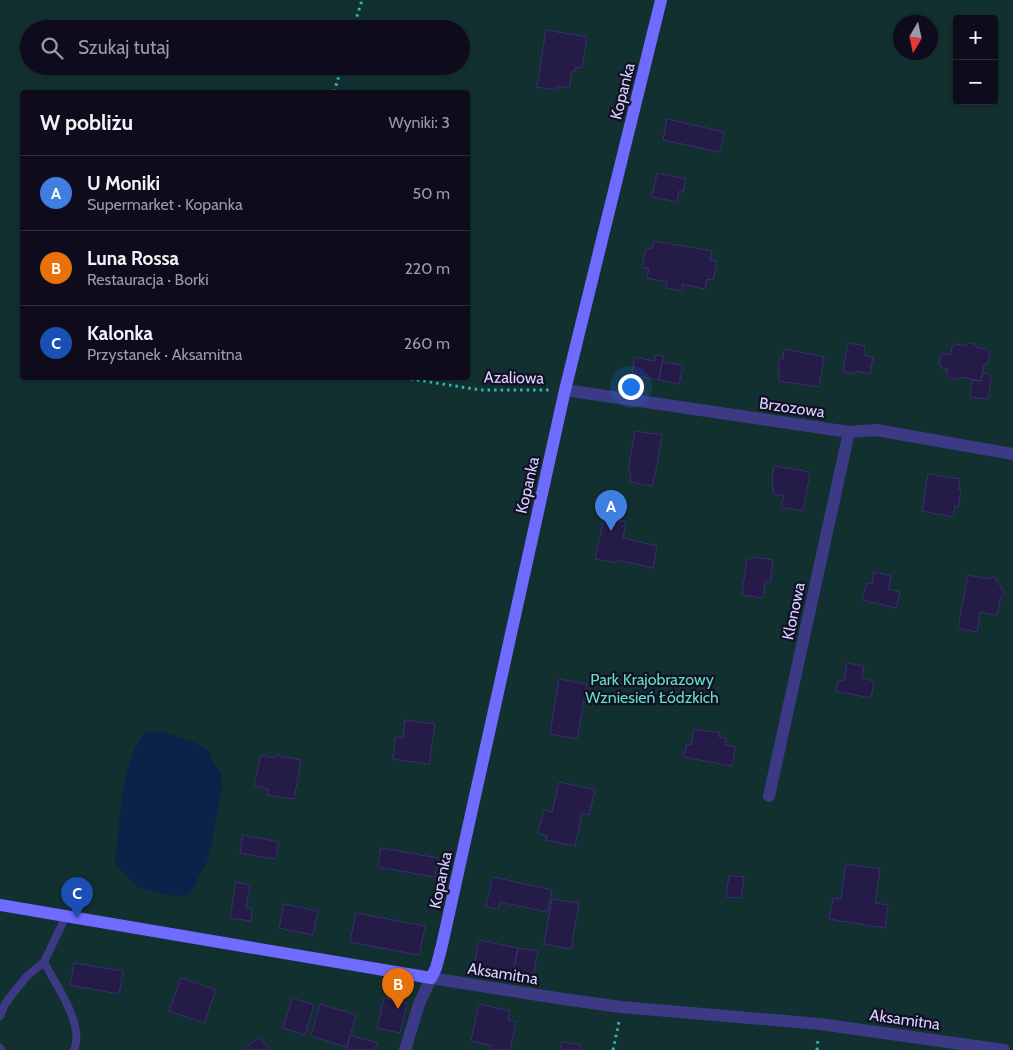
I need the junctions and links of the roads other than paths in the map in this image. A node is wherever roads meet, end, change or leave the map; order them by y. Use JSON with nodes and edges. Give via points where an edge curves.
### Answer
{"nodes":[{"id":1,"x":661,"y":0,"type":"edge"},
{"id":2,"x":565,"y":390,"type":"junction"},
{"id":3,"x":849,"y":432,"type":"junction"},
{"id":4,"x":1013,"y":454,"type":"edge"},
{"id":5,"x":769,"y":796,"type":"dead end"},
{"id":6,"x":0,"y":905,"type":"edge"},
{"id":7,"x":66,"y":916,"type":"junction"},
{"id":8,"x":44,"y":962,"type":"junction"},
{"id":9,"x":431,"y":978,"type":"junction"},
{"id":10,"x":0,"y":1016,"type":"edge"},
{"id":11,"x":74,"y":1050,"type":"edge"},
{"id":12,"x":405,"y":1050,"type":"edge"},
{"id":13,"x":1004,"y":1050,"type":"edge"}],
"edges":[{"from":1,"to":2,"type":"street","name":"Kopanka"},
{"from":2,"to":3,"type":"street","name":"Brzozowa"},
{"from":2,"to":9,"type":"street","name":"Kopanka","via":[[440,953]]},
{"from":3,"to":4,"type":"street","name":"Brzozowa","via":[[876,430]]},
{"from":3,"to":5,"type":"street","name":"Klonowa"},
{"from":6,"to":7,"type":"street","name":"Aksamitna"},
{"from":7,"to":8,"type":"lane"},
{"from":7,"to":9,"type":"street","name":"Aksamitna"},
{"from":8,"to":10,"type":"lane","via":[[27,976],[5,1004]]},
{"from":8,"to":11,"type":"lane","via":[[74,1019],[77,1033]]},
{"from":9,"to":12,"type":"street"},
{"from":9,"to":13,"type":"street","name":"Aksamitna","via":[[563,999],[820,1024]]}]}
